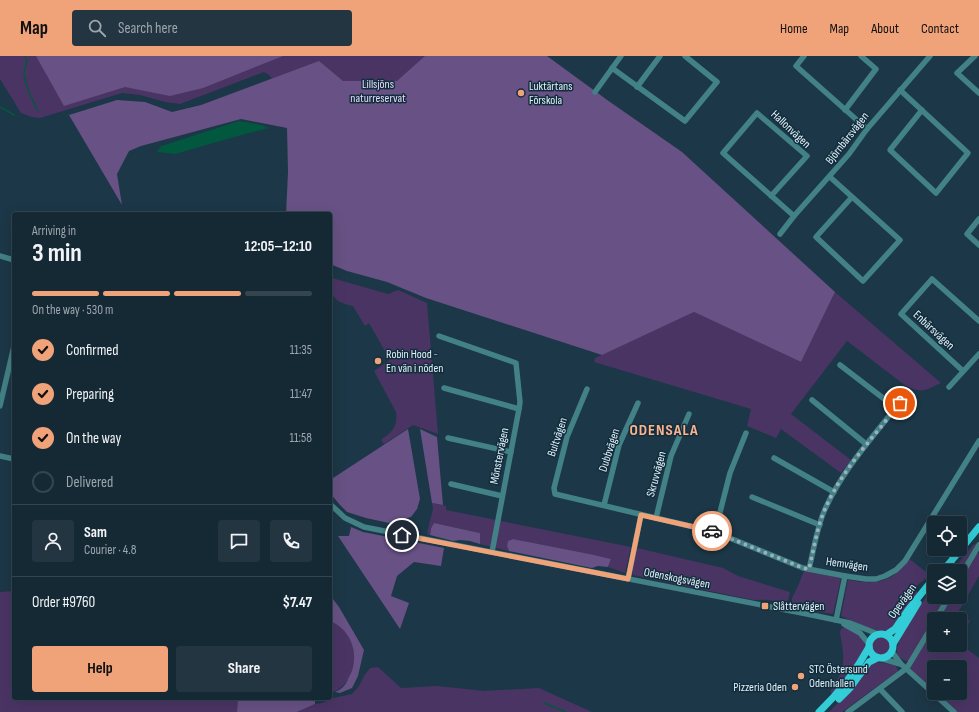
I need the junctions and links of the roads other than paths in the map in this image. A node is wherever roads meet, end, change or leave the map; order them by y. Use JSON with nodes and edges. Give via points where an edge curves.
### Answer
{"nodes":[{"id":1,"x":620,"y":56,"type":"edge"},
{"id":2,"x":660,"y":56,"type":"edge"},
{"id":3,"x":685,"y":56,"type":"edge"},
{"id":4,"x":804,"y":56,"type":"edge"},
{"id":5,"x":861,"y":56,"type":"edge"},
{"id":6,"x":930,"y":56,"type":"edge"},
{"id":7,"x":975,"y":56,"type":"edge"},
{"id":8,"x":612,"y":68,"type":"junction"},
{"id":9,"x":638,"y":87,"type":"junction"},
{"id":10,"x":900,"y":90,"type":"junction"},
{"id":11,"x":595,"y":92,"type":"dead end"},
{"id":12,"x":979,"y":94,"type":"edge"},
{"id":13,"x":845,"y":110,"type":"junction"},
{"id":14,"x":922,"y":110,"type":"junction"},
{"id":15,"x":867,"y":129,"type":"junction"},
{"id":16,"x":830,"y":177,"type":"junction"},
{"id":17,"x":771,"y":196,"type":"junction"},
{"id":18,"x":852,"y":197,"type":"junction"},
{"id":19,"x":794,"y":216,"type":"junction"},
{"id":20,"x":979,"y":219,"type":"edge"},
{"id":21,"x":780,"y":234,"type":"dead end"},
{"id":22,"x":979,"y":245,"type":"edge"},
{"id":23,"x":0,"y":256,"type":"edge"},
{"id":24,"x":12,"y":259,"type":"edge"},
{"id":25,"x":979,"y":321,"type":"edge"},
{"id":26,"x":439,"y":336,"type":"dead end"},
{"id":27,"x":979,"y":354,"type":"edge"},
{"id":28,"x":12,"y":355,"type":"edge"},
{"id":29,"x":840,"y":365,"type":"dead end"},
{"id":30,"x":963,"y":371,"type":"junction"},
{"id":31,"x":949,"y":387,"type":"dead end"},
{"id":32,"x":444,"y":388,"type":"dead end"},
{"id":33,"x":586,"y":389,"type":"dead end"},
{"id":34,"x":906,"y":394,"type":"dead end"},
{"id":35,"x":812,"y":400,"type":"dead end"},
{"id":36,"x":638,"y":403,"type":"dead end"},
{"id":37,"x":0,"y":406,"type":"edge"},
{"id":38,"x":896,"y":408,"type":"junction"},
{"id":39,"x":519,"y":409,"type":"junction"},
{"id":40,"x":689,"y":414,"type":"dead end"},
{"id":41,"x":746,"y":433,"type":"dead end"},
{"id":42,"x":448,"y":438,"type":"dead end"},
{"id":43,"x":979,"y":441,"type":"edge"},
{"id":44,"x":866,"y":444,"type":"junction"},
{"id":45,"x":511,"y":452,"type":"junction"},
{"id":46,"x":0,"y":456,"type":"edge"},
{"id":47,"x":774,"y":458,"type":"dead end"},
{"id":48,"x":12,"y":459,"type":"edge"},
{"id":49,"x":451,"y":484,"type":"dead end"},
{"id":50,"x":834,"y":492,"type":"junction"},
{"id":51,"x":555,"y":494,"type":"joint"},
{"id":52,"x":502,"y":496,"type":"junction"},
{"id":53,"x":752,"y":497,"type":"dead end"},
{"id":54,"x":604,"y":505,"type":"junction"},
{"id":55,"x":332,"y":506,"type":"edge"},
{"id":56,"x":641,"y":515,"type":"junction"},
{"id":57,"x":656,"y":518,"type":"junction"},
{"id":58,"x":820,"y":525,"type":"junction"},
{"id":59,"x":979,"y":527,"type":"edge"},
{"id":60,"x":716,"y":532,"type":"junction"},
{"id":61,"x":978,"y":547,"type":"edge"},
{"id":62,"x":492,"y":552,"type":"junction"},
{"id":63,"x":948,"y":564,"type":"edge"},
{"id":64,"x":967,"y":565,"type":"edge"},
{"id":65,"x":809,"y":569,"type":"junction"},
{"id":66,"x":844,"y":576,"type":"junction"},
{"id":67,"x":628,"y":579,"type":"junction"},
{"id":68,"x":927,"y":586,"type":"edge"},
{"id":69,"x":927,"y":592,"type":"edge"},
{"id":70,"x":837,"y":621,"type":"junction"},
{"id":71,"x":882,"y":634,"type":"junction"},
{"id":72,"x":927,"y":635,"type":"edge"},
{"id":73,"x":869,"y":645,"type":"junction"},
{"id":74,"x":893,"y":648,"type":"junction"},
{"id":75,"x":880,"y":658,"type":"junction"},
{"id":76,"x":901,"y":664,"type":"junction"},
{"id":77,"x":907,"y":668,"type":"junction"},
{"id":78,"x":880,"y":688,"type":"junction"},
{"id":79,"x":819,"y":712,"type":"edge"},
{"id":80,"x":826,"y":712,"type":"edge"},
{"id":81,"x":848,"y":712,"type":"edge"},
{"id":82,"x":902,"y":712,"type":"edge"},
{"id":83,"x":954,"y":712,"type":"edge"}],
"edges":[{"from":1,"to":8,"type":"street"},
{"from":2,"to":9,"type":"street"},
{"from":3,"to":9,"type":"street","via":[[717,82],[684,121]]},
{"from":4,"to":13,"type":"street","via":[[796,66]]},
{"from":5,"to":13,"type":"street","via":[[876,69]]},
{"from":6,"to":10,"type":"street","name":"Björnbärsvägen"},
{"from":7,"to":12,"type":"street","via":[[957,73]]},
{"from":8,"to":9,"type":"street"},
{"from":8,"to":11,"type":"street"},
{"from":10,"to":14,"type":"street"},
{"from":10,"to":15,"type":"street","name":"Björnbärsvägen"},
{"from":13,"to":15,"type":"street"},
{"from":14,"to":14,"type":"street","via":[[968,153],[936,192],[890,150]]},
{"from":15,"to":16,"type":"street","name":"Björnbärsvägen"},
{"from":16,"to":18,"type":"street"},
{"from":16,"to":19,"type":"street","name":"Björnbärsvägen"},
{"from":17,"to":17,"type":"street","name":"Hallonvägen","via":[[723,153],[757,113],[807,156]]},
{"from":17,"to":19,"type":"street","name":"Hallonvägen"},
{"from":18,"to":18,"type":"street","via":[[900,240],[863,281],[816,237]]},
{"from":19,"to":21,"type":"street","name":"Björnbärsvägen"},
{"from":20,"to":22,"type":"street","via":[[967,234]]},
{"from":23,"to":24,"type":"street"},
{"from":25,"to":30,"type":"street","name":"Enbärsvägen","via":[[932,279],[901,314]]},
{"from":26,"to":39,"type":"street","name":"Mönstervägen","via":[[516,363]]},
{"from":27,"to":30,"type":"street"},
{"from":28,"to":37,"type":"street"},
{"from":29,"to":38,"type":"street"},
{"from":30,"to":31,"type":"street"},
{"from":32,"to":39,"type":"street"},
{"from":33,"to":51,"type":"street","name":"Bultvägen","via":[[567,437],[554,488]]},
{"from":34,"to":38,"type":"street"},
{"from":35,"to":44,"type":"street"},
{"from":36,"to":54,"type":"street","name":"Dubbvägen","via":[[619,445]]},
{"from":38,"to":44,"type":"street"},
{"from":39,"to":45,"type":"street","name":"Mönstervägen"},
{"from":40,"to":57,"type":"street","name":"Skruvvägen","via":[[671,456]]},
{"from":41,"to":60,"type":"street","via":[[730,474]]},
{"from":42,"to":45,"type":"street"},
{"from":43,"to":66,"type":"street","name":"Hemvägen","via":[[905,561],[896,570],[876,579]]},
{"from":44,"to":50,"type":"street"},
{"from":45,"to":52,"type":"street","name":"Mönstervägen"},
{"from":46,"to":48,"type":"street"},
{"from":47,"to":50,"type":"street"},
{"from":49,"to":52,"type":"street"},
{"from":50,"to":58,"type":"street"},
{"from":51,"to":54,"type":"street","name":"Hemvägen"},
{"from":52,"to":62,"type":"street","name":"Mönstervägen"},
{"from":53,"to":58,"type":"street"},
{"from":54,"to":56,"type":"street","name":"Hemvägen"},
{"from":55,"to":62,"type":"street","name":"Odenskogsvägen","via":[[345,518],[364,527]]},
{"from":56,"to":57,"type":"street","name":"Hemvägen"},
{"from":56,"to":67,"type":"street"},
{"from":57,"to":60,"type":"street","name":"Hemvägen"},
{"from":58,"to":65,"type":"street"},
{"from":59,"to":63,"type":"main road"},
{"from":60,"to":65,"type":"street","name":"Hemvägen"},
{"from":61,"to":64,"type":"street"},
{"from":62,"to":67,"type":"street","name":"Odenskogsvägen"},
{"from":65,"to":66,"type":"street","name":"Hemvägen"},
{"from":66,"to":70,"type":"street"},
{"from":67,"to":70,"type":"street","name":"Odenskogsvägen"},
{"from":68,"to":71,"type":"main road","name":"Opevägen","via":[[896,629]]},
{"from":69,"to":74,"type":"main road","name":"Opevägen","via":[[911,614]]},
{"from":70,"to":71,"type":"street","name":"Odenskogsvägen"},
{"from":70,"to":73,"type":"street","name":"Odenskogsvägen","via":[[860,633]]},
{"from":71,"to":73,"type":"main road","via":[[872,638]]},
{"from":71,"to":74,"type":"main road","via":[[890,638]]},
{"from":72,"to":77,"type":"street"},
{"from":73,"to":75,"type":"main road","via":[[871,653]]},
{"from":73,"to":79,"type":"main road","via":[[852,676]]},
{"from":74,"to":75,"type":"main road","via":[[887,657]]},
{"from":74,"to":76,"type":"street"},
{"from":75,"to":76,"type":"street"},
{"from":75,"to":80,"type":"main road","via":[[869,662],[850,688]]},
{"from":76,"to":77,"type":"street"},
{"from":77,"to":78,"type":"street"},
{"from":77,"to":83,"type":"street"},
{"from":78,"to":81,"type":"street"},
{"from":78,"to":82,"type":"street"}]}
